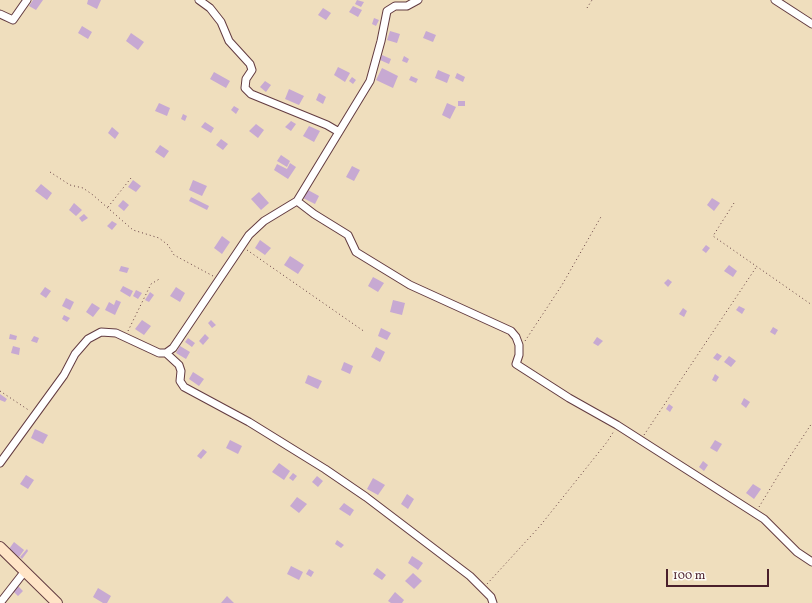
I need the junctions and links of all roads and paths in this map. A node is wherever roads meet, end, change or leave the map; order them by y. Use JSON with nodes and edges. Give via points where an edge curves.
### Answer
{"nodes":[{"id":1,"x":27,"y":0,"type":"edge"},
{"id":2,"x":199,"y":0,"type":"edge"},
{"id":3,"x":418,"y":0,"type":"edge"},
{"id":4,"x":592,"y":0,"type":"edge"},
{"id":5,"x":775,"y":0,"type":"edge"},
{"id":6,"x":587,"y":8,"type":"dead end"},
{"id":7,"x":0,"y":14,"type":"edge"},
{"id":8,"x":812,"y":24,"type":"edge"},
{"id":9,"x":340,"y":132,"type":"junction"},
{"id":10,"x":50,"y":172,"type":"dead end"},
{"id":11,"x":131,"y":178,"type":"dead end"},
{"id":12,"x":297,"y":201,"type":"junction"},
{"id":13,"x":734,"y":203,"type":"dead end"},
{"id":14,"x":108,"y":208,"type":"junction"},
{"id":15,"x":602,"y":215,"type":"dead end"},
{"id":16,"x":241,"y":246,"type":"junction"},
{"id":17,"x":757,"y":266,"type":"junction"},
{"id":18,"x":161,"y":278,"type":"dead end"},
{"id":19,"x":219,"y":279,"type":"junction"},
{"id":20,"x":812,"y":305,"type":"edge"},
{"id":21,"x":365,"y":332,"type":"dead end"},
{"id":22,"x":124,"y":337,"type":"junction"},
{"id":23,"x":519,"y":343,"type":"junction"},
{"id":24,"x":166,"y":353,"type":"junction"},
{"id":25,"x":0,"y":391,"type":"edge"},
{"id":26,"x":36,"y":414,"type":"junction"},
{"id":27,"x":812,"y":423,"type":"edge"},
{"id":28,"x":617,"y":425,"type":"junction"},
{"id":29,"x":640,"y":440,"type":"junction"},
{"id":30,"x":0,"y":463,"type":"edge"},
{"id":31,"x":756,"y":514,"type":"junction"},
{"id":32,"x":0,"y":547,"type":"edge"},
{"id":33,"x":812,"y":562,"type":"edge"},
{"id":34,"x":24,"y":571,"type":"junction"},
{"id":35,"x":483,"y":589,"type":"junction"},
{"id":36,"x":0,"y":602,"type":"edge"},
{"id":37,"x":57,"y":603,"type":"edge"},
{"id":38,"x":493,"y":603,"type":"edge"}],
"edges":[{"from":1,"to":7,"type":"street","via":[[13,20]]},
{"from":2,"to":9,"type":"street","via":[[210,8],[221,22],[229,41],[250,64],[252,70],[246,79],[245,88],[251,94]]},
{"from":3,"to":9,"type":"street","via":[[407,6],[395,6],[387,11],[382,41],[370,81]]},
{"from":4,"to":6,"type":"path"},
{"from":5,"to":8,"type":"street"},
{"from":9,"to":12,"type":"street"},
{"from":10,"to":14,"type":"path","via":[[70,185],[83,188]]},
{"from":11,"to":14,"type":"path"},
{"from":12,"to":16,"type":"street","via":[[264,221]]},
{"from":12,"to":23,"type":"street","via":[[348,235],[356,252],[410,285],[511,331]]},
{"from":13,"to":17,"type":"path","via":[[713,236]]},
{"from":14,"to":19,"type":"path","via":[[133,230],[159,238],[168,245],[174,255]]},
{"from":15,"to":23,"type":"path","via":[[562,285],[528,337]]},
{"from":16,"to":19,"type":"street"},
{"from":16,"to":21,"type":"path"},
{"from":17,"to":20,"type":"path"},
{"from":17,"to":29,"type":"path"},
{"from":18,"to":22,"type":"path","via":[[151,284]]},
{"from":19,"to":24,"type":"street","via":[[173,348]]},
{"from":22,"to":24,"type":"street","via":[[159,353]]},
{"from":22,"to":26,"type":"street","via":[[116,333],[102,332],[88,339],[75,354],[64,375]]},
{"from":23,"to":28,"type":"street","via":[[516,364]]},
{"from":24,"to":35,"type":"street","via":[[180,365],[180,381],[184,387],[249,422],[325,469],[416,534]]},
{"from":25,"to":26,"type":"path"},
{"from":26,"to":30,"type":"street"},
{"from":27,"to":31,"type":"path"},
{"from":28,"to":29,"type":"street"},
{"from":28,"to":35,"type":"path","via":[[607,442],[540,526]]},
{"from":29,"to":31,"type":"street"},
{"from":31,"to":33,"type":"street","via":[[797,552]]},
{"from":32,"to":34,"type":"street"},
{"from":34,"to":36,"type":"street"},
{"from":34,"to":37,"type":"street"},
{"from":35,"to":38,"type":"street"}]}
